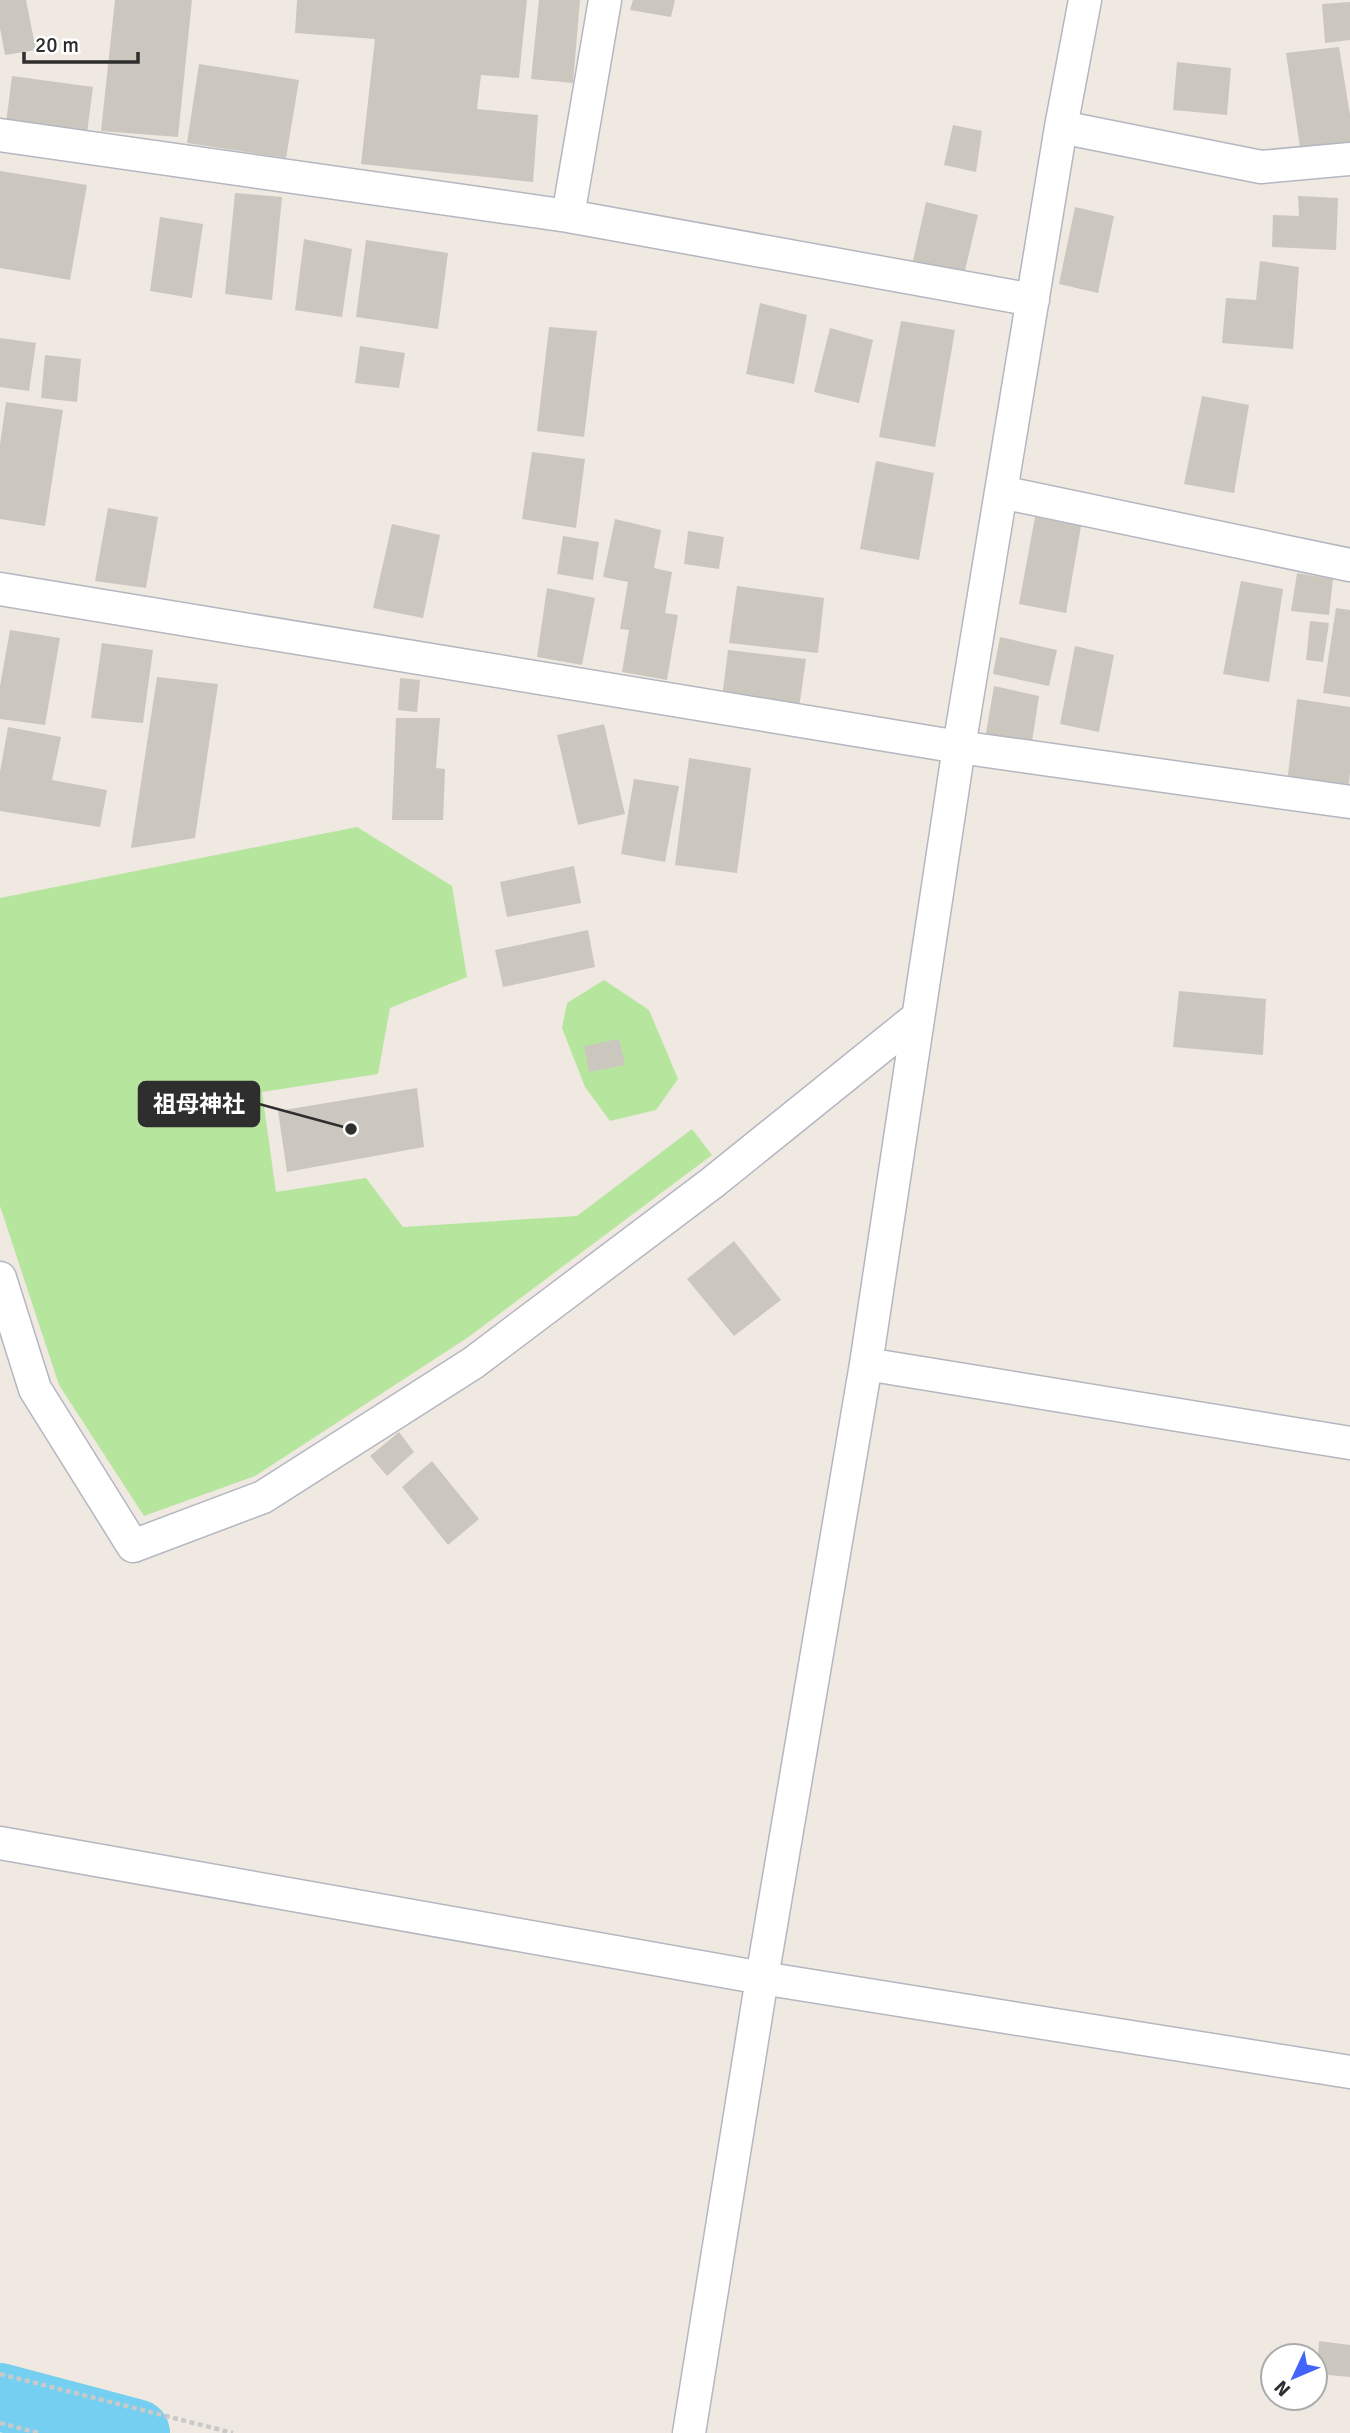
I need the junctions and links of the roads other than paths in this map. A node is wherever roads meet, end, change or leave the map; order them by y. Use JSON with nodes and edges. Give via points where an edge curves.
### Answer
{"nodes":[{"id":1,"x":605,"y":0,"type":"edge"},
{"id":2,"x":1085,"y":0,"type":"edge"},
{"id":3,"x":1061,"y":127,"type":"junction"},
{"id":4,"x":0,"y":135,"type":"edge"},
{"id":5,"x":1350,"y":159,"type":"edge"},
{"id":6,"x":568,"y":216,"type":"junction"},
{"id":7,"x":1033,"y":300,"type":"junction"},
{"id":8,"x":1001,"y":492,"type":"junction"},
{"id":9,"x":1350,"y":565,"type":"edge"},
{"id":10,"x":0,"y":589,"type":"edge"},
{"id":11,"x":959,"y":747,"type":"junction"},
{"id":12,"x":1350,"y":802,"type":"edge"},
{"id":13,"x":918,"y":1017,"type":"junction"},
{"id":14,"x":0,"y":1278,"type":"edge"},
{"id":15,"x":866,"y":1364,"type":"junction"},
{"id":16,"x":1350,"y":1443,"type":"edge"},
{"id":17,"x":0,"y":1843,"type":"edge"},
{"id":18,"x":762,"y":1978,"type":"junction"},
{"id":19,"x":1350,"y":2072,"type":"edge"},
{"id":20,"x":689,"y":2433,"type":"edge"}],
"edges":[{"from":1,"to":6,"type":"street"},
{"from":2,"to":3,"type":"street"},
{"from":3,"to":5,"type":"street","via":[[1261,166]]},
{"from":3,"to":7,"type":"street"},
{"from":4,"to":6,"type":"street"},
{"from":6,"to":7,"type":"street"},
{"from":7,"to":8,"type":"street"},
{"from":8,"to":9,"type":"street"},
{"from":8,"to":11,"type":"street"},
{"from":10,"to":11,"type":"street"},
{"from":11,"to":12,"type":"street"},
{"from":11,"to":13,"type":"street"},
{"from":13,"to":14,"type":"street","via":[[712,1183],[473,1363],[263,1497],[133,1546],[35,1389]]},
{"from":13,"to":15,"type":"street"},
{"from":15,"to":16,"type":"street"},
{"from":15,"to":18,"type":"street"},
{"from":17,"to":18,"type":"street"},
{"from":18,"to":19,"type":"street"},
{"from":18,"to":20,"type":"street"}]}
